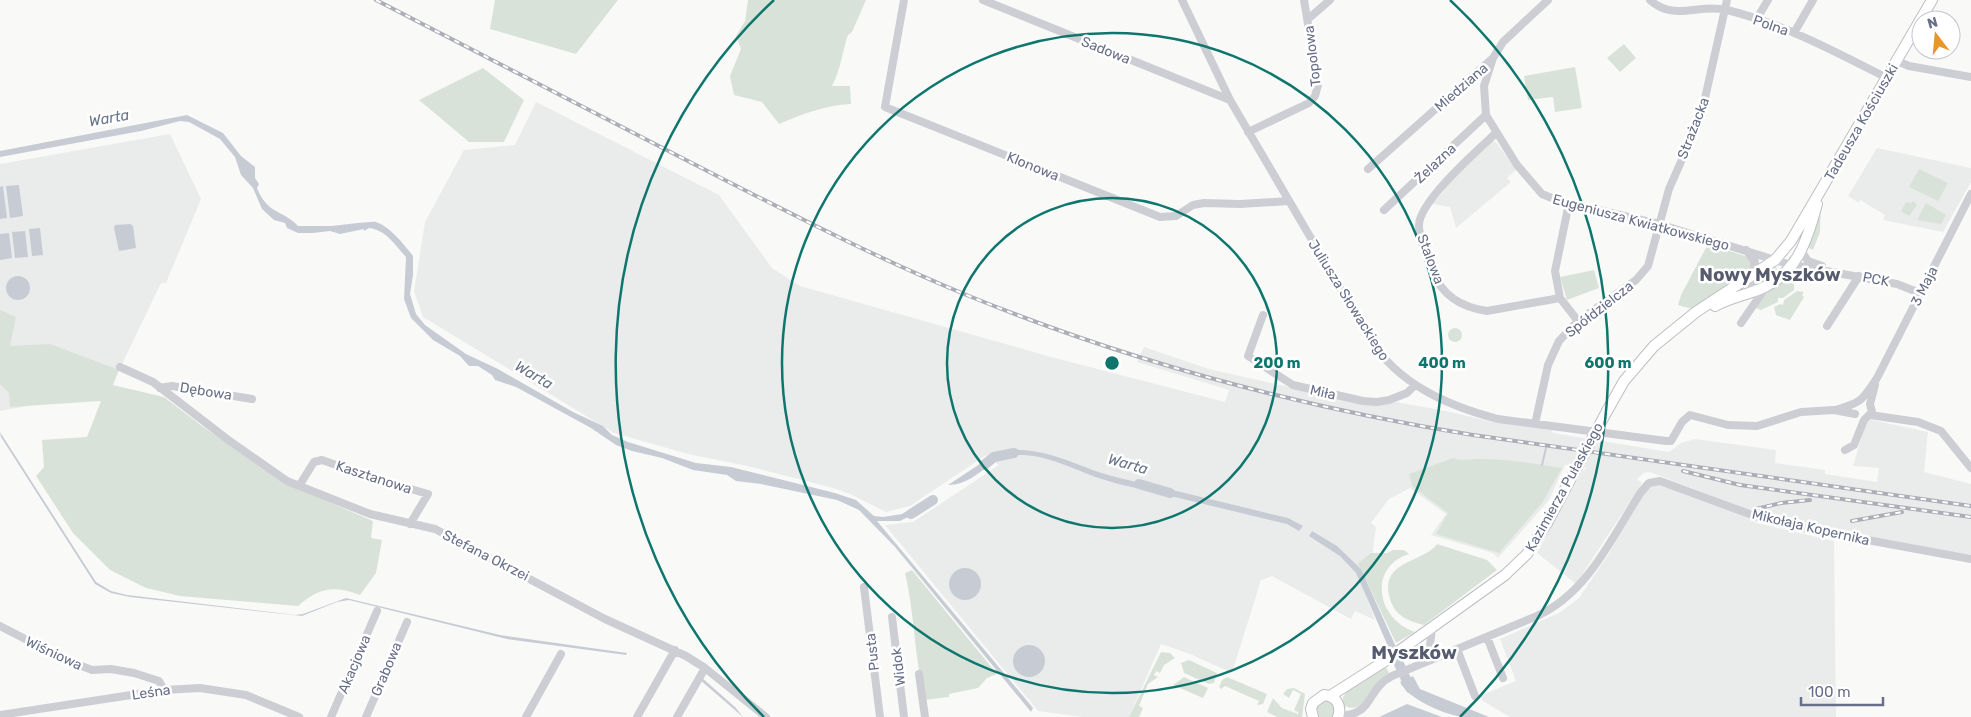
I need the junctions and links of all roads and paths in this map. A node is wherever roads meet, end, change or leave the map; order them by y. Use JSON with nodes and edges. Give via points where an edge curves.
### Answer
{"nodes":[{"id":1,"x":904,"y":0,"type":"edge"},
{"id":2,"x":983,"y":0,"type":"edge"},
{"id":3,"x":1182,"y":0,"type":"edge"},
{"id":4,"x":1304,"y":0,"type":"edge"},
{"id":5,"x":1330,"y":0,"type":"edge"},
{"id":6,"x":1548,"y":0,"type":"edge"},
{"id":7,"x":1650,"y":0,"type":"edge"},
{"id":8,"x":1727,"y":0,"type":"edge"},
{"id":9,"x":1768,"y":0,"type":"edge"},
{"id":10,"x":1813,"y":0,"type":"edge"},
{"id":11,"x":1932,"y":0,"type":"edge"},
{"id":12,"x":998,"y":3,"type":"edge"},
{"id":13,"x":1726,"y":10,"type":"junction"},
{"id":14,"x":1308,"y":19,"type":"junction"},
{"id":15,"x":1756,"y":20,"type":"junction"},
{"id":16,"x":1794,"y":33,"type":"junction"},
{"id":17,"x":1493,"y":58,"type":"junction"},
{"id":18,"x":1897,"y":62,"type":"junction"},
{"id":19,"x":1971,"y":77,"type":"edge"},
{"id":20,"x":1887,"y":78,"type":"junction"},
{"id":21,"x":1230,"y":100,"type":"junction"},
{"id":22,"x":1486,"y":115,"type":"junction"},
{"id":23,"x":1248,"y":132,"type":"junction"},
{"id":24,"x":1496,"y":133,"type":"junction"},
{"id":25,"x":1368,"y":169,"type":"dead end"},
{"id":26,"x":1820,"y":192,"type":"junction"},
{"id":27,"x":1971,"y":194,"type":"edge"},
{"id":28,"x":1289,"y":201,"type":"junction"},
{"id":29,"x":1568,"y":203,"type":"junction"},
{"id":30,"x":1968,"y":207,"type":"edge"},
{"id":31,"x":1384,"y":210,"type":"dead end"},
{"id":32,"x":1659,"y":224,"type":"junction"},
{"id":33,"x":1791,"y":241,"type":"junction"},
{"id":34,"x":1746,"y":250,"type":"junction"},
{"id":35,"x":1802,"y":252,"type":"junction"},
{"id":36,"x":1775,"y":260,"type":"junction"},
{"id":37,"x":1790,"y":264,"type":"junction"},
{"id":38,"x":1830,"y":271,"type":"junction"},
{"id":39,"x":1752,"y":276,"type":"junction"},
{"id":40,"x":1859,"y":276,"type":"junction"},
{"id":41,"x":1766,"y":286,"type":"junction"},
{"id":42,"x":1756,"y":291,"type":"junction"},
{"id":43,"x":1920,"y":293,"type":"junction"},
{"id":44,"x":1560,"y":298,"type":"junction"},
{"id":45,"x":1262,"y":315,"type":"dead end"},
{"id":46,"x":1578,"y":321,"type":"junction"},
{"id":47,"x":1683,"y":322,"type":"junction"},
{"id":48,"x":1742,"y":323,"type":"dead end"},
{"id":49,"x":1827,"y":326,"type":"dead end"},
{"id":50,"x":120,"y":367,"type":"dead end"},
{"id":51,"x":1415,"y":386,"type":"junction"},
{"id":52,"x":160,"y":388,"type":"junction"},
{"id":53,"x":252,"y":399,"type":"dead end"},
{"id":54,"x":1863,"y":410,"type":"junction"},
{"id":55,"x":1535,"y":424,"type":"junction"},
{"id":56,"x":1845,"y":450,"type":"dead end"},
{"id":57,"x":1971,"y":468,"type":"edge"},
{"id":58,"x":299,"y":486,"type":"junction"},
{"id":59,"x":410,"y":524,"type":"junction"},
{"id":60,"x":1971,"y":559,"type":"edge"},
{"id":61,"x":864,"y":587,"type":"dead end"},
{"id":62,"x":377,"y":611,"type":"dead end"},
{"id":63,"x":892,"y":617,"type":"dead end"},
{"id":64,"x":407,"y":622,"type":"dead end"},
{"id":65,"x":0,"y":626,"type":"edge"},
{"id":66,"x":1432,"y":628,"type":"junction"},
{"id":67,"x":1487,"y":637,"type":"junction"},
{"id":68,"x":1457,"y":649,"type":"junction"},
{"id":69,"x":672,"y":653,"type":"junction"},
{"id":70,"x":561,"y":654,"type":"dead end"},
{"id":71,"x":1446,"y":654,"type":"junction"},
{"id":72,"x":703,"y":670,"type":"junction"},
{"id":73,"x":919,"y":674,"type":"dead end"},
{"id":74,"x":1503,"y":678,"type":"dead end"},
{"id":75,"x":164,"y":690,"type":"junction"},
{"id":76,"x":1475,"y":696,"type":"dead end"},
{"id":77,"x":1337,"y":708,"type":"edge"},
{"id":78,"x":0,"y":715,"type":"edge"},
{"id":79,"x":1311,"y":716,"type":"edge"},
{"id":80,"x":299,"y":717,"type":"edge"},
{"id":81,"x":331,"y":717,"type":"edge"},
{"id":82,"x":366,"y":717,"type":"edge"},
{"id":83,"x":526,"y":717,"type":"edge"},
{"id":84,"x":637,"y":717,"type":"edge"},
{"id":85,"x":677,"y":717,"type":"edge"},
{"id":86,"x":766,"y":717,"type":"edge"},
{"id":87,"x":880,"y":717,"type":"edge"},
{"id":88,"x":904,"y":717,"type":"edge"},
{"id":89,"x":925,"y":717,"type":"edge"}],
"edges":[{"from":1,"to":28,"type":"street","name":"Klonowa","via":[[885,107],[1160,216],[1176,216],[1193,205],[1204,203]]},
{"from":2,"to":12,"type":"street","name":"Sadowa"},
{"from":3,"to":21,"type":"street","name":"Juliusza Słowackiego"},
{"from":4,"to":14,"type":"street","name":"Topolowa"},
{"from":5,"to":14,"type":"street"},
{"from":6,"to":17,"type":"street","name":"Miedziana","via":[[1502,42]]},
{"from":7,"to":13,"type":"street","name":"Polna","via":[[1666,11]]},
{"from":8,"to":13,"type":"street","name":"Strażacka"},
{"from":9,"to":15,"type":"street"},
{"from":10,"to":16,"type":"street"},
{"from":11,"to":18,"type":"main road","name":"Tadeusza Kościuszki"},
{"from":12,"to":21,"type":"street","name":"Sadowa"},
{"from":13,"to":15,"type":"street","name":"Polna"},
{"from":13,"to":32,"type":"street","name":"Strażacka","via":[[1701,116],[1676,170]]},
{"from":14,"to":23,"type":"street","name":"Topolowa","via":[[1318,85],[1315,96],[1304,105]]},
{"from":15,"to":16,"type":"street","name":"Polna"},
{"from":16,"to":20,"type":"street","name":"Polna"},
{"from":17,"to":22,"type":"street","name":"Eugeniusza Kwiatkowskiego","via":[[1484,86]]},
{"from":17,"to":25,"type":"street","name":"Miedziana"},
{"from":18,"to":19,"type":"street"},
{"from":18,"to":20,"type":"main road","name":"Tadeusza Kościuszki"},
{"from":20,"to":26,"type":"main road","name":"Tadeusza Kościuszki"},
{"from":21,"to":23,"type":"street","name":"Juliusza Słowackiego"},
{"from":22,"to":24,"type":"street","name":"Eugeniusza Kwiatkowskiego"},
{"from":22,"to":31,"type":"street","name":"Żelazna"},
{"from":23,"to":28,"type":"street","name":"Juliusza Słowackiego"},
{"from":24,"to":29,"type":"street","name":"Eugeniusza Kwiatkowskiego","via":[[1534,187],[1547,196]]},
{"from":24,"to":44,"type":"street","name":"Stalowa","via":[[1441,186],[1424,213],[1418,227],[1431,268],[1441,288],[1452,299],[1487,311]]},
{"from":26,"to":33,"type":"main road","name":"Tadeusza Kościuszki"},
{"from":26,"to":35,"type":"main road","name":"Tadeusza Kościuszki"},
{"from":27,"to":30,"type":"street","name":"3 Maja"},
{"from":28,"to":51,"type":"street","name":"Juliusza Słowackiego","via":[[1378,351],[1396,372]]},
{"from":29,"to":32,"type":"street","name":"Eugeniusza Kwiatkowskiego"},
{"from":29,"to":44,"type":"street","via":[[1555,270]]},
{"from":30,"to":43,"type":"street","name":"3 Maja"},
{"from":32,"to":34,"type":"street","name":"Eugeniusza Kwiatkowskiego"},
{"from":32,"to":46,"type":"street","name":"Spółdzielcza","via":[[1651,258],[1644,272]]},
{"from":33,"to":36,"type":"main road","name":"Tadeusza Kościuszki"},
{"from":33,"to":37,"type":"street","via":[[1785,258]]},
{"from":34,"to":36,"type":"street","name":"Eugeniusza Kwiatkowskiego"},
{"from":34,"to":39,"type":"street","name":"Eugeniusza Kwiatkowskiego","via":[[1755,262]]},
{"from":35,"to":37,"type":"main road","name":"Tadeusza Kościuszki"},
{"from":35,"to":38,"type":"street","name":"PCK","via":[[1808,261]]},
{"from":36,"to":37,"type":"street","name":"Eugeniusza Kwiatkowskiego"},
{"from":36,"to":39,"type":"main road","name":"Kazimierza Pułaskiego"},
{"from":37,"to":38,"type":"street","name":"PCK"},
{"from":37,"to":41,"type":"main road","name":"Kazimierza Pułaskiego","via":[[1781,277]]},
{"from":38,"to":40,"type":"street","name":"PCK"},
{"from":39,"to":42,"type":"street","name":"Eugeniusza Kwiatkowskiego","via":[[1751,287]]},
{"from":39,"to":47,"type":"main road","name":"Kazimierza Pułaskiego"},
{"from":40,"to":43,"type":"street","name":"PCK","via":[[1906,286]]},
{"from":40,"to":49,"type":"street"},
{"from":41,"to":42,"type":"main road","name":"Kazimierza Pułaskiego"},
{"from":41,"to":48,"type":"street"},
{"from":42,"to":47,"type":"main road","name":"Kazimierza Pułaskiego","via":[[1726,300]]},
{"from":43,"to":54,"type":"street","name":"3 Maja"},
{"from":44,"to":46,"type":"street"},
{"from":45,"to":51,"type":"street","name":"Miła","via":[[1248,356],[1293,385],[1377,402],[1407,393]]},
{"from":46,"to":55,"type":"street","name":"Spółdzielcza","via":[[1559,340],[1548,364]]},
{"from":47,"to":66,"type":"main road","name":"Kazimierza Pułaskiego","bridge":true,"via":[[1638,361],[1624,380],[1527,554],[1497,581]]},
{"from":50,"to":52,"type":"street","name":"Stefana Okrzei"},
{"from":51,"to":55,"type":"street","name":"Juliusza Słowackiego","via":[[1474,412]]},
{"from":52,"to":53,"type":"street","name":"Dębowa","via":[[172,386]]},
{"from":52,"to":58,"type":"street","name":"Stefana Okrzei","via":[[227,439]]},
{"from":54,"to":55,"type":"street","name":"Juliusza Słowackiego","via":[[1802,412],[1763,426],[1728,424],[1690,415],[1672,441]]},
{"from":54,"to":56,"type":"street","via":[[1854,445]]},
{"from":54,"to":57,"type":"street","via":[[1918,422],[1942,431]]},
{"from":58,"to":59,"type":"street","name":"Stefana Okrzei","via":[[370,514]]},
{"from":58,"to":59,"type":"street","name":"Kasztanowa","via":[[314,462],[322,460],[428,494]]},
{"from":59,"to":69,"type":"street","name":"Stefana Okrzei","via":[[435,529]]},
{"from":60,"to":67,"type":"street","name":"Mikołaja Kopernika","via":[[1792,526],[1655,482],[1640,492],[1600,558],[1573,592],[1548,611]]},
{"from":61,"to":87,"type":"street","name":"Pusta"},
{"from":62,"to":81,"type":"street","name":"Akacjowa"},
{"from":63,"to":88,"type":"street","name":"Widok"},
{"from":64,"to":82,"type":"street","name":"Grabowa"},
{"from":65,"to":75,"type":"street","name":"Wiśniowa","via":[[66,660],[92,670],[134,673],[159,681]]},
{"from":66,"to":71,"type":"street","via":[[1430,646],[1436,652]]},
{"from":66,"to":77,"type":"main road","name":"Kazimierza Pułaskiego","via":[[1351,683]]},
{"from":67,"to":68,"type":"street"},
{"from":67,"to":74,"type":"street"},
{"from":68,"to":71,"type":"street"},
{"from":68,"to":76,"type":"street"},
{"from":69,"to":72,"type":"street","name":"Stefana Okrzei"},
{"from":69,"to":84,"type":"street"},
{"from":70,"to":83,"type":"street"},
{"from":71,"to":77,"type":"street","via":[[1379,684],[1358,712]]},
{"from":72,"to":85,"type":"street"},
{"from":72,"to":86,"type":"street","name":"Stefana Okrzei"},
{"from":73,"to":89,"type":"street"},
{"from":75,"to":78,"type":"street","name":"Leśna"},
{"from":75,"to":80,"type":"street","name":"Leśna","via":[[200,688],[232,692],[261,700]]},
{"from":77,"to":79,"type":"main road","via":[[1321,696],[1315,700]]}]}
